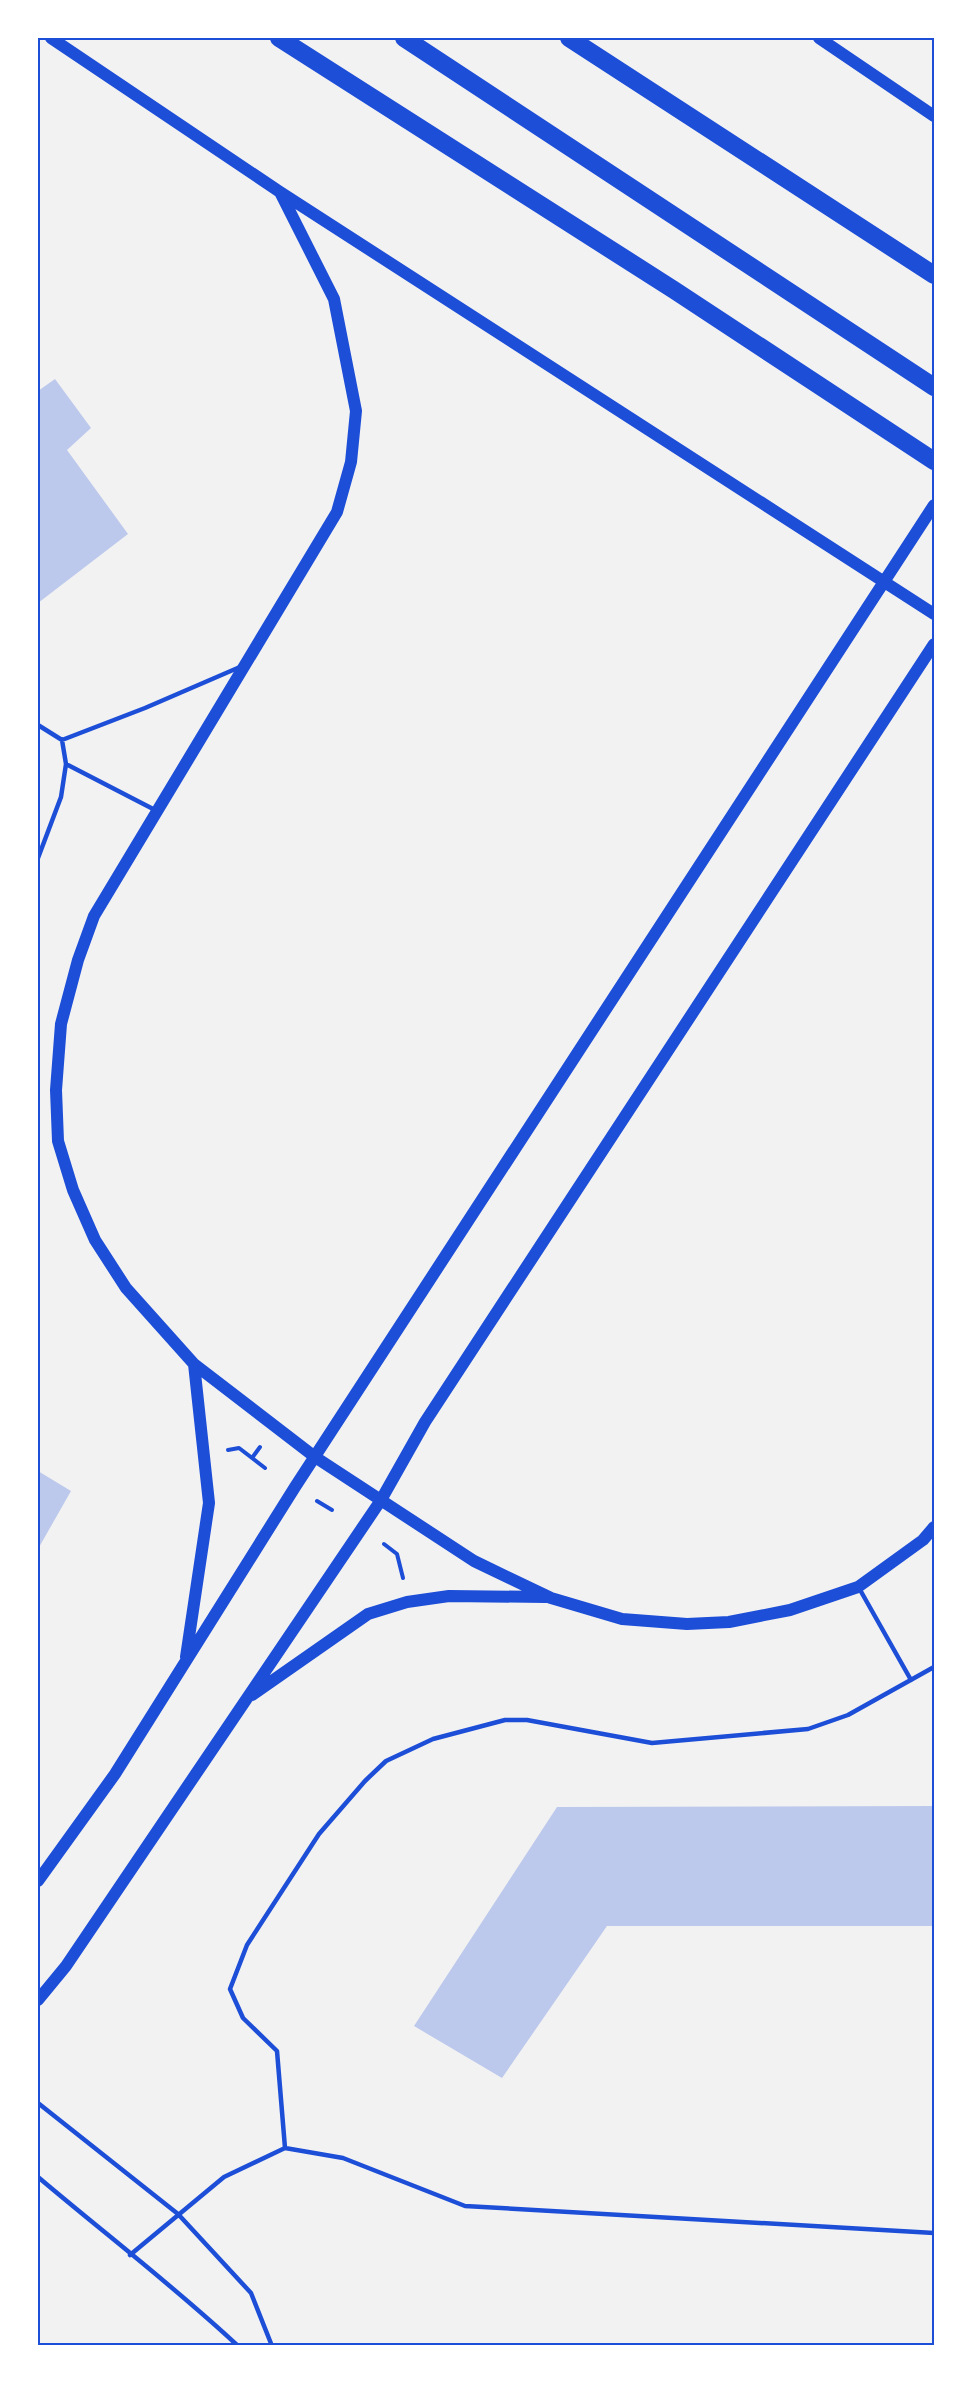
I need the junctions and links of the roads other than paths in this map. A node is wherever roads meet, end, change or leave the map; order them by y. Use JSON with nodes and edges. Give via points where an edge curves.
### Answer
{"nodes":[{"id":1,"x":51,"y":38,"type":"edge"},
{"id":2,"x":279,"y":38,"type":"edge"},
{"id":3,"x":404,"y":38,"type":"edge"},
{"id":4,"x":569,"y":38,"type":"edge"},
{"id":5,"x":819,"y":38,"type":"edge"},
{"id":6,"x":934,"y":116,"type":"edge"},
{"id":7,"x":280,"y":192,"type":"junction"},
{"id":8,"x":934,"y":275,"type":"edge"},
{"id":9,"x":934,"y":387,"type":"edge"},
{"id":10,"x":934,"y":461,"type":"edge"},
{"id":11,"x":934,"y":505,"type":"edge"},
{"id":12,"x":934,"y":614,"type":"edge"},
{"id":13,"x":934,"y":644,"type":"edge"},
{"id":14,"x":247,"y":664,"type":"junction"},
{"id":15,"x":38,"y":725,"type":"edge"},
{"id":16,"x":62,"y":740,"type":"junction"},
{"id":17,"x":66,"y":764,"type":"junction"},
{"id":18,"x":157,"y":811,"type":"junction"},
{"id":19,"x":38,"y":858,"type":"edge"},
{"id":20,"x":194,"y":1364,"type":"junction"},
{"id":21,"x":315,"y":1457,"type":"junction"},
{"id":22,"x":381,"y":1500,"type":"junction"},
{"id":23,"x":934,"y":1527,"type":"edge"},
{"id":24,"x":858,"y":1587,"type":"junction"},
{"id":25,"x":551,"y":1598,"type":"junction"},
{"id":26,"x":185,"y":1663,"type":"junction"},
{"id":27,"x":934,"y":1667,"type":"edge"},
{"id":28,"x":911,"y":1680,"type":"junction"},
{"id":29,"x":246,"y":1699,"type":"junction"},
{"id":30,"x":38,"y":1881,"type":"edge"},
{"id":31,"x":38,"y":2000,"type":"edge"},
{"id":32,"x":38,"y":2103,"type":"edge"},
{"id":33,"x":285,"y":2148,"type":"junction"},
{"id":34,"x":38,"y":2177,"type":"edge"},
{"id":35,"x":178,"y":2214,"type":"junction"},
{"id":36,"x":934,"y":2233,"type":"edge"},
{"id":37,"x":130,"y":2255,"type":"junction"},
{"id":38,"x":238,"y":2346,"type":"edge"},
{"id":39,"x":272,"y":2346,"type":"edge"}],
"edges":[{"from":1,"to":7,"type":"main road"},
{"from":2,"to":10,"type":"highway"},
{"from":3,"to":9,"type":"highway"},
{"from":4,"to":8,"type":"highway"},
{"from":5,"to":6,"type":"main road"},
{"from":7,"to":12,"type":"main road"},
{"from":7,"to":14,"type":"main road","via":[[334,299],[356,411],[351,462],[337,512]]},
{"from":11,"to":21,"type":"main road"},
{"from":13,"to":22,"type":"main road","via":[[425,1422]]},
{"from":14,"to":16,"type":"lane"},
{"from":14,"to":18,"type":"main road"},
{"from":15,"to":16,"type":"lane"},
{"from":16,"to":17,"type":"lane"},
{"from":17,"to":18,"type":"lane"},
{"from":17,"to":19,"type":"lane","via":[[61,797]]},
{"from":18,"to":20,"type":"main road","via":[[94,916],[78,960],[61,1024],[56,1090],[58,1141],[73,1190],[95,1240],[126,1288]]},
{"from":20,"to":21,"type":"main road"},
{"from":20,"to":26,"type":"main road","via":[[209,1503]]},
{"from":21,"to":22,"type":"main road"},
{"from":21,"to":26,"type":"main road"},
{"from":22,"to":25,"type":"main road","via":[[474,1561]]},
{"from":22,"to":29,"type":"main road"},
{"from":23,"to":24,"type":"main road","via":[[923,1540]]},
{"from":24,"to":25,"type":"main road","via":[[790,1610],[698,1624],[622,1619]]},
{"from":24,"to":28,"type":"lane"},
{"from":25,"to":29,"type":"main road","via":[[449,1596],[407,1602],[368,1614]]},
{"from":26,"to":30,"type":"main road","via":[[115,1774]]},
{"from":27,"to":28,"type":"lane"},
{"from":28,"to":33,"type":"lane","via":[[848,1715],[808,1729],[652,1743],[527,1720],[505,1720],[433,1739],[386,1761],[319,1834],[247,1945],[230,1989],[243,2018],[277,2051]]},
{"from":29,"to":31,"type":"main road","via":[[66,1966]]},
{"from":32,"to":35,"type":"lane"},
{"from":33,"to":35,"type":"lane","via":[[224,2177]]},
{"from":33,"to":36,"type":"lane","via":[[342,2158],[465,2206]]},
{"from":34,"to":37,"type":"lane"},
{"from":35,"to":37,"type":"lane"},
{"from":35,"to":39,"type":"lane","via":[[251,2294]]},
{"from":37,"to":38,"type":"lane","via":[[192,2303]]}]}
